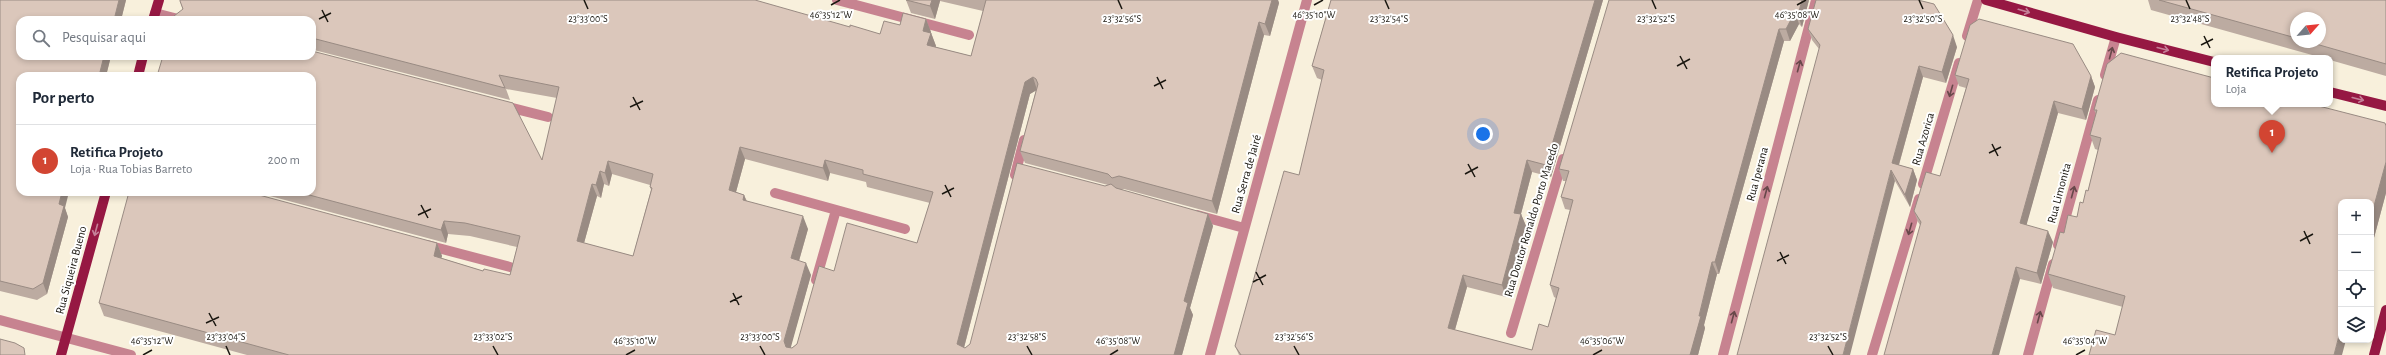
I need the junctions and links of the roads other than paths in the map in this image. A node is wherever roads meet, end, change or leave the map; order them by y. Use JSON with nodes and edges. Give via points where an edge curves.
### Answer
{"nodes":[{"id":1,"x":158,"y":0,"type":"edge"},
{"id":2,"x":837,"y":0,"type":"edge"},
{"id":3,"x":1308,"y":0,"type":"edge"},
{"id":4,"x":1816,"y":0,"type":"edge"},
{"id":5,"x":1978,"y":0,"type":"edge"},
{"id":6,"x":1986,"y":0,"type":"edge"},
{"id":7,"x":154,"y":16,"type":"edge"},
{"id":8,"x":969,"y":35,"type":"dead end"},
{"id":9,"x":2116,"y":37,"type":"junction"},
{"id":10,"x":142,"y":60,"type":"edge"},
{"id":11,"x":2211,"y":61,"type":"edge"},
{"id":12,"x":139,"y":72,"type":"edge"},
{"id":13,"x":2333,"y":93,"type":"edge"},
{"id":14,"x":494,"y":103,"type":"edge"},
{"id":15,"x":2386,"y":106,"type":"edge"},
{"id":16,"x":548,"y":117,"type":"dead end"},
{"id":17,"x":1026,"y":132,"type":"edge"},
{"id":18,"x":1565,"y":151,"type":"edge"},
{"id":19,"x":1013,"y":183,"type":"edge"},
{"id":20,"x":775,"y":193,"type":"dead end"},
{"id":21,"x":105,"y":196,"type":"edge"},
{"id":22,"x":836,"y":210,"type":"junction"},
{"id":23,"x":1183,"y":212,"type":"edge"},
{"id":24,"x":1244,"y":228,"type":"junction"},
{"id":25,"x":904,"y":229,"type":"dead end"},
{"id":26,"x":419,"y":243,"type":"edge"},
{"id":27,"x":510,"y":267,"type":"edge"},
{"id":28,"x":813,"y":294,"type":"edge"},
{"id":29,"x":2386,"y":310,"type":"edge"},
{"id":30,"x":0,"y":320,"type":"edge"},
{"id":31,"x":1511,"y":333,"type":"dead end"},
{"id":32,"x":66,"y":337,"type":"junction"},
{"id":33,"x":62,"y":355,"type":"edge"},
{"id":34,"x":131,"y":355,"type":"edge"},
{"id":35,"x":1210,"y":355,"type":"edge"},
{"id":36,"x":1723,"y":355,"type":"edge"},
{"id":37,"x":1872,"y":355,"type":"edge"},
{"id":38,"x":2028,"y":355,"type":"edge"},
{"id":39,"x":2374,"y":355,"type":"edge"}],
"edges":[{"from":1,"to":7,"type":"main road"},
{"from":2,"to":8,"type":"street"},
{"from":3,"to":24,"type":"street","name":"Rua Serra de Jairé"},
{"from":36,"to":4,"type":"street","name":"Rua Iperana","one_way":true},
{"from":5,"to":37,"type":"street","name":"Rua Azorica","one_way":true},
{"from":6,"to":9,"type":"main road","one_way":true},
{"from":9,"to":11,"type":"main road","one_way":true},
{"from":38,"to":9,"type":"street","name":"Rua Limonita","one_way":true},
{"from":10,"to":12,"type":"main road"},
{"from":13,"to":15,"type":"main road","one_way":true},
{"from":14,"to":16,"type":"street"},
{"from":17,"to":19,"type":"street","via":[[1020,169]]},
{"from":18,"to":31,"type":"street","name":"Rua Doutor Ronaldo Porto Macedo"},
{"from":20,"to":22,"type":"street"},
{"from":21,"to":32,"type":"main road","name":"Rua Siqueira Bueno","one_way":true},
{"from":22,"to":25,"type":"street"},
{"from":22,"to":28,"type":"street"},
{"from":23,"to":24,"type":"street"},
{"from":24,"to":35,"type":"street","name":"Rua Serra de Jairé"},
{"from":26,"to":27,"type":"street"},
{"from":29,"to":39,"type":"main road"},
{"from":30,"to":32,"type":"street"},
{"from":32,"to":33,"type":"main road","name":"Rua Siqueira Bueno"},
{"from":32,"to":34,"type":"street"}]}
